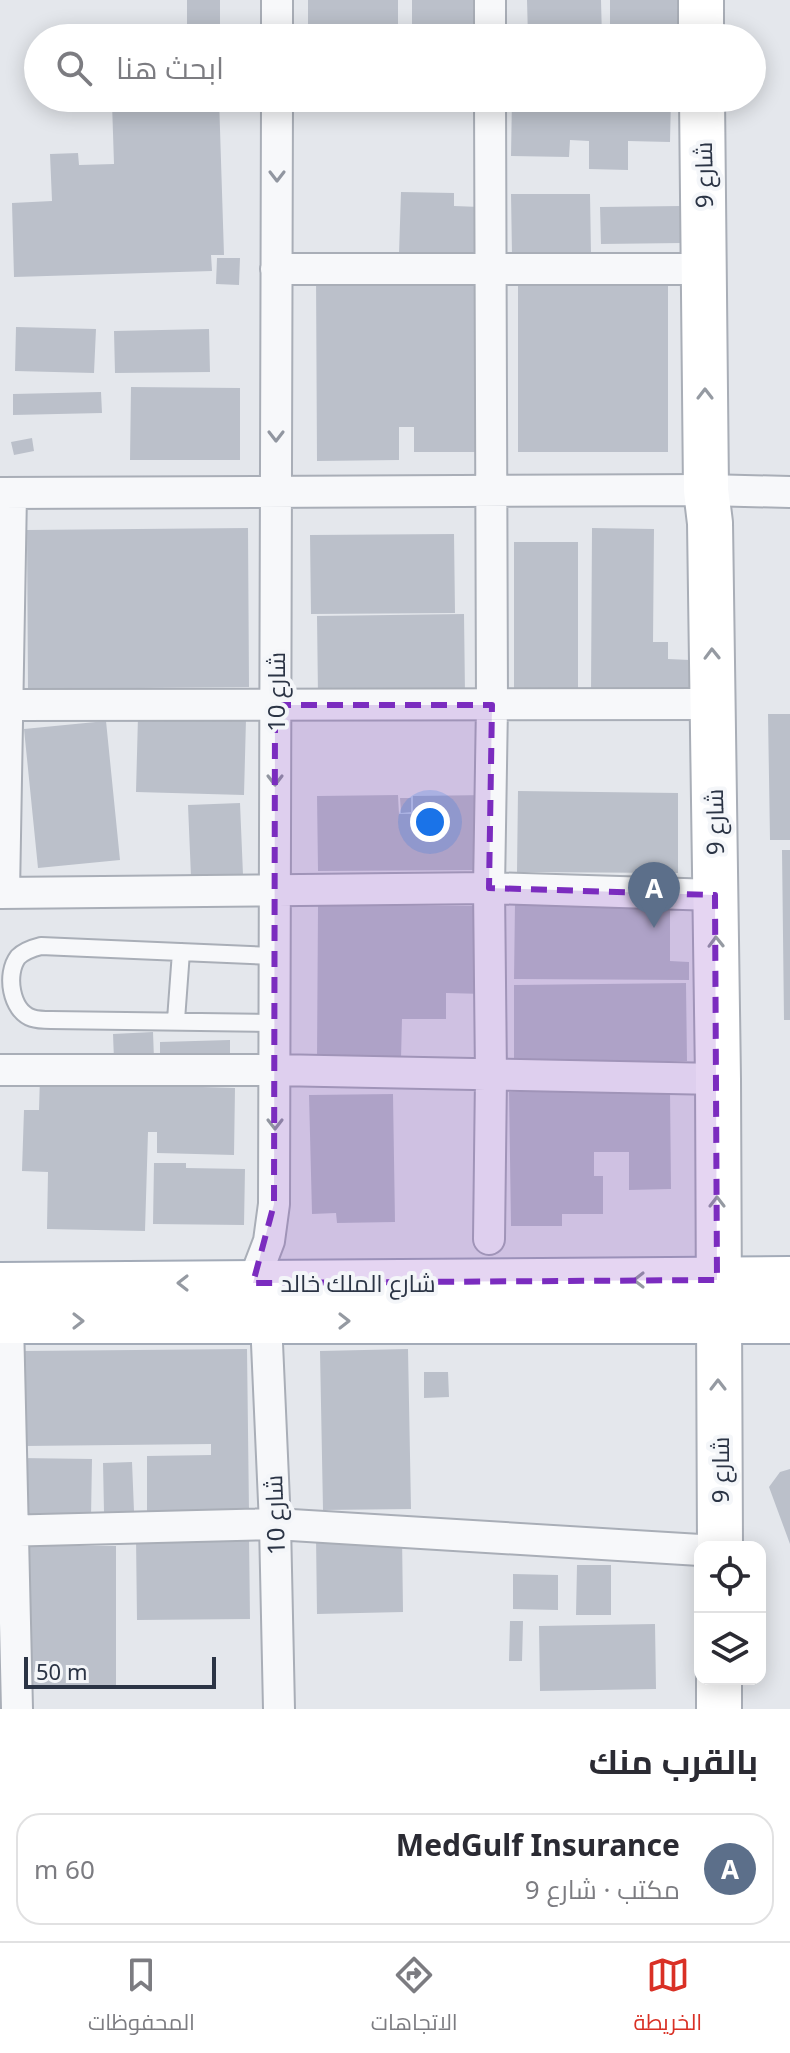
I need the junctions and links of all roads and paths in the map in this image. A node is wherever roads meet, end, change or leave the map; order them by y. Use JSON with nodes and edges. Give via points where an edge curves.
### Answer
{"nodes":[{"id":1,"x":277,"y":0,"type":"edge"},
{"id":2,"x":490,"y":0,"type":"edge"},
{"id":3,"x":701,"y":0,"type":"edge"},
{"id":4,"x":277,"y":24,"type":"edge"},
{"id":5,"x":490,"y":24,"type":"edge"},
{"id":6,"x":701,"y":24,"type":"edge"},
{"id":7,"x":277,"y":112,"type":"edge"},
{"id":8,"x":490,"y":112,"type":"edge"},
{"id":9,"x":702,"y":112,"type":"edge"},
{"id":10,"x":276,"y":269,"type":"junction"},
{"id":11,"x":491,"y":269,"type":"junction"},
{"id":12,"x":704,"y":269,"type":"junction"},
{"id":13,"x":706,"y":490,"type":"junction"},
{"id":14,"x":492,"y":491,"type":"junction"},
{"id":15,"x":276,"y":492,"type":"junction"},
{"id":16,"x":790,"y":492,"type":"edge"},
{"id":17,"x":5,"y":493,"type":"edge"},
{"id":18,"x":713,"y":704,"type":"junction"},
{"id":19,"x":4,"y":705,"type":"edge"},
{"id":20,"x":275,"y":705,"type":"junction"},
{"id":21,"x":492,"y":705,"type":"junction"},
{"id":22,"x":489,"y":888,"type":"junction"},
{"id":23,"x":274,"y":890,"type":"junction"},
{"id":24,"x":2,"y":893,"type":"edge"},
{"id":25,"x":715,"y":895,"type":"junction"},
{"id":26,"x":181,"y":952,"type":"junction"},
{"id":27,"x":274,"y":956,"type":"junction"},
{"id":28,"x":176,"y":1020,"type":"junction"},
{"id":29,"x":274,"y":1023,"type":"junction"},
{"id":30,"x":0,"y":1070,"type":"edge"},
{"id":31,"x":275,"y":1070,"type":"junction"},
{"id":32,"x":491,"y":1076,"type":"junction"},
{"id":33,"x":718,"y":1079,"type":"junction"},
{"id":34,"x":489,"y":1239,"type":"dead end"},
{"id":35,"x":790,"y":1279,"type":"edge"},
{"id":36,"x":717,"y":1300,"type":"junction"},
{"id":37,"x":259,"y":1302,"type":"junction"},
{"id":38,"x":3,"y":1309,"type":"edge"},
{"id":39,"x":790,"y":1321,"type":"edge"},
{"id":40,"x":275,"y":1524,"type":"junction"},
{"id":41,"x":6,"y":1531,"type":"edge"},
{"id":42,"x":720,"y":1541,"type":"edge"},
{"id":43,"x":694,"y":1550,"type":"edge"},
{"id":44,"x":719,"y":1685,"type":"edge"},
{"id":45,"x":17,"y":1709,"type":"edge"},
{"id":46,"x":279,"y":1709,"type":"edge"},
{"id":47,"x":719,"y":1709,"type":"edge"}],
"edges":[{"from":1,"to":4,"type":"street"},
{"from":2,"to":5,"type":"street"},
{"from":3,"to":6,"type":"street"},
{"from":7,"to":10,"type":"street","name":"شارع 10","one_way":true},
{"from":8,"to":11,"type":"street"},
{"from":9,"to":12,"type":"street","name":"شارع 9"},
{"from":10,"to":11,"type":"street"},
{"from":10,"to":15,"type":"street","name":"شارع 10","one_way":true},
{"from":11,"to":12,"type":"street"},
{"from":11,"to":14,"type":"street"},
{"from":13,"to":12,"type":"street","name":"شارع 9","one_way":true},
{"from":13,"to":14,"type":"street"},
{"from":13,"to":16,"type":"street"},
{"from":18,"to":13,"type":"street","name":"شارع 9","one_way":true},
{"from":14,"to":15,"type":"street"},
{"from":14,"to":21,"type":"street"},
{"from":15,"to":17,"type":"street"},
{"from":15,"to":20,"type":"street","name":"شارع 10"},
{"from":17,"to":19,"type":"street"},
{"from":18,"to":21,"type":"street"},
{"from":18,"to":25,"type":"street","name":"شارع 9"},
{"from":19,"to":20,"type":"street"},
{"from":19,"to":24,"type":"street"},
{"from":20,"to":21,"type":"street"},
{"from":20,"to":23,"type":"street","name":"شارع 10","one_way":true},
{"from":21,"to":22,"type":"street"},
{"from":22,"to":23,"type":"street"},
{"from":22,"to":25,"type":"street"},
{"from":22,"to":32,"type":"street"},
{"from":23,"to":24,"type":"street"},
{"from":23,"to":27,"type":"street","name":"شارع 10"},
{"from":33,"to":25,"type":"street","name":"شارع 9","one_way":true},
{"from":26,"to":27,"type":"lane"},
{"from":26,"to":28,"type":"lane"},
{"from":26,"to":28,"type":"lane","via":[[41,946],[17,958],[12,974],[18,1008],[30,1017]]},
{"from":27,"to":29,"type":"street","name":"شارع 10"},
{"from":28,"to":29,"type":"lane"},
{"from":29,"to":31,"type":"street","name":"شارع 10"},
{"from":30,"to":31,"type":"street"},
{"from":31,"to":32,"type":"street"},
{"from":31,"to":37,"type":"street","name":"شارع 10","one_way":true,"via":[[274,1204]]},
{"from":32,"to":33,"type":"street"},
{"from":32,"to":34,"type":"street"},
{"from":36,"to":33,"type":"street","name":"شارع 9","one_way":true},
{"from":35,"to":36,"type":"street"},
{"from":36,"to":37,"type":"street","name":"شارع الملك خالد"},
{"from":36,"to":39,"type":"street"},
{"from":42,"to":36,"type":"street","name":"شارع 9","one_way":true},
{"from":37,"to":38,"type":"street","name":"شارع الملك خالد"},
{"from":37,"to":40,"type":"street","name":"شارع 10"},
{"from":38,"to":41,"type":"street"},
{"from":40,"to":41,"type":"street"},
{"from":40,"to":43,"type":"street"},
{"from":40,"to":46,"type":"street","name":"شارع 10"},
{"from":41,"to":45,"type":"street"},
{"from":44,"to":47,"type":"street"}]}
